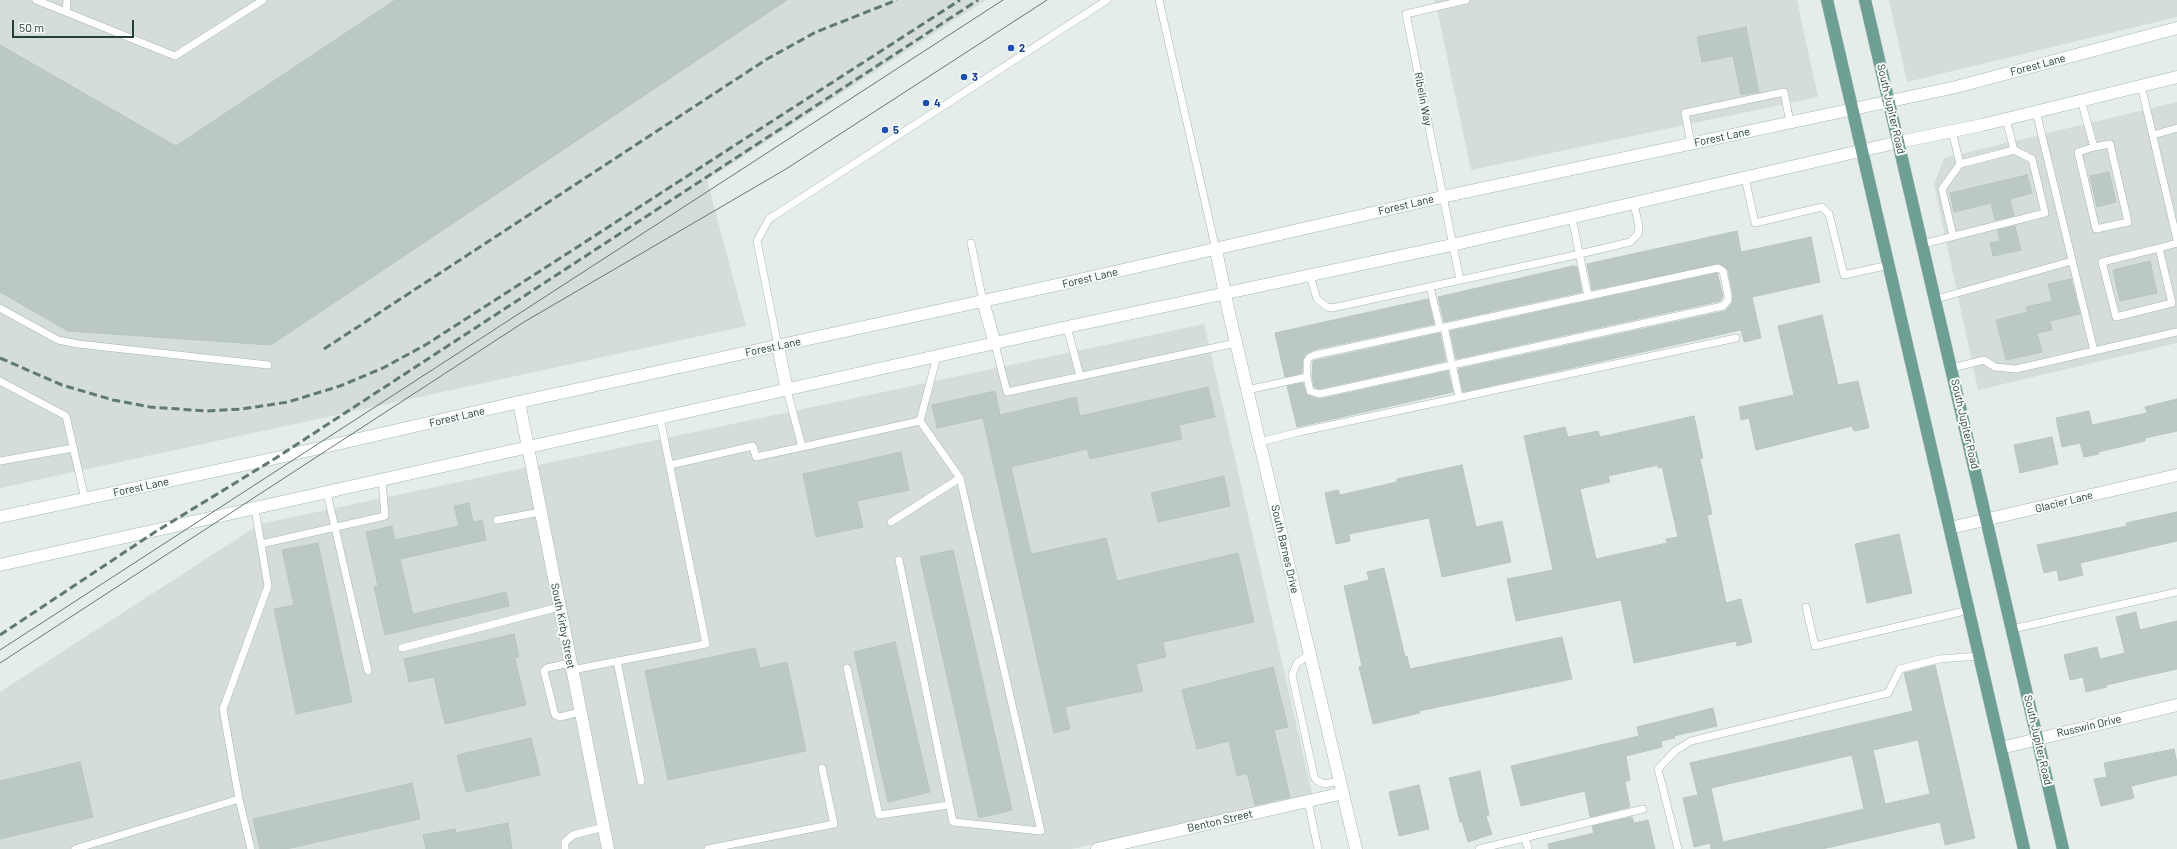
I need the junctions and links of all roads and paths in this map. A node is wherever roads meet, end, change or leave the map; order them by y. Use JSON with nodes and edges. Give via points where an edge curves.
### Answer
{"nodes":[{"id":1,"x":36,"y":0,"type":"edge"},
{"id":2,"x":67,"y":0,"type":"edge"},
{"id":3,"x":263,"y":0,"type":"edge"},
{"id":4,"x":1107,"y":0,"type":"edge"},
{"id":5,"x":1159,"y":0,"type":"edge"},
{"id":6,"x":1466,"y":0,"type":"edge"},
{"id":7,"x":1827,"y":0,"type":"edge"},
{"id":8,"x":1865,"y":0,"type":"edge"},
{"id":9,"x":66,"y":12,"type":"junction"},
{"id":10,"x":2177,"y":28,"type":"edge"},
{"id":11,"x":2177,"y":76,"type":"edge"},
{"id":12,"x":2141,"y":85,"type":"junction"},
{"id":13,"x":2081,"y":100,"type":"junction"},
{"id":14,"x":1889,"y":101,"type":"junction"},
{"id":15,"x":1852,"y":109,"type":"junction"},
{"id":16,"x":2036,"y":111,"type":"junction"},
{"id":17,"x":2006,"y":119,"type":"junction"},
{"id":18,"x":1790,"y":122,"type":"junction"},
{"id":19,"x":2177,"y":128,"type":"edge"},
{"id":20,"x":1952,"y":131,"type":"junction"},
{"id":21,"x":2153,"y":135,"type":"junction"},
{"id":22,"x":1899,"y":142,"type":"junction"},
{"id":23,"x":1691,"y":144,"type":"junction"},
{"id":24,"x":2094,"y":147,"type":"junction"},
{"id":25,"x":2014,"y":150,"type":"junction"},
{"id":26,"x":1862,"y":151,"type":"junction"},
{"id":27,"x":1960,"y":164,"type":"junction"},
{"id":28,"x":1745,"y":178,"type":"junction"},
{"id":29,"x":1442,"y":197,"type":"junction"},
{"id":30,"x":1634,"y":204,"type":"junction"},
{"id":31,"x":1572,"y":218,"type":"junction"},
{"id":32,"x":1953,"y":236,"type":"junction"},
{"id":33,"x":2177,"y":240,"type":"edge"},
{"id":34,"x":971,"y":243,"type":"dead end"},
{"id":35,"x":1923,"y":244,"type":"junction"},
{"id":36,"x":2177,"y":244,"type":"edge"},
{"id":37,"x":1452,"y":245,"type":"junction"},
{"id":38,"x":2159,"y":248,"type":"junction"},
{"id":39,"x":1216,"y":250,"type":"junction"},
{"id":40,"x":1580,"y":254,"type":"junction"},
{"id":41,"x":2072,"y":261,"type":"junction"},
{"id":42,"x":1889,"y":265,"type":"junction"},
{"id":43,"x":1310,"y":276,"type":"junction"},
{"id":44,"x":1460,"y":280,"type":"junction"},
{"id":45,"x":1430,"y":287,"type":"junction"},
{"id":46,"x":1225,"y":294,"type":"junction"},
{"id":47,"x":1588,"y":296,"type":"junction"},
{"id":48,"x":1936,"y":299,"type":"junction"},
{"id":49,"x":983,"y":301,"type":"junction"},
{"id":50,"x":0,"y":308,"type":"edge"},
{"id":51,"x":1067,"y":327,"type":"junction"},
{"id":52,"x":1442,"y":327,"type":"junction"},
{"id":53,"x":2177,"y":332,"type":"edge"},
{"id":54,"x":1736,"y":338,"type":"dead end"},
{"id":55,"x":1236,"y":343,"type":"junction"},
{"id":56,"x":995,"y":344,"type":"junction"},
{"id":57,"x":778,"y":346,"type":"junction"},
{"id":58,"x":2094,"y":351,"type":"junction"},
{"id":59,"x":937,"y":356,"type":"junction"},
{"id":60,"x":268,"y":365,"type":"dead end"},
{"id":61,"x":1452,"y":365,"type":"junction"},
{"id":62,"x":1952,"y":368,"type":"junction"},
{"id":63,"x":1080,"y":376,"type":"junction"},
{"id":64,"x":1307,"y":377,"type":"junction"},
{"id":65,"x":0,"y":380,"type":"edge"},
{"id":66,"x":787,"y":390,"type":"junction"},
{"id":67,"x":1247,"y":390,"type":"junction"},
{"id":68,"x":1460,"y":397,"type":"junction"},
{"id":69,"x":519,"y":402,"type":"junction"},
{"id":70,"x":660,"y":418,"type":"junction"},
{"id":71,"x":920,"y":421,"type":"junction"},
{"id":72,"x":1260,"y":442,"type":"junction"},
{"id":73,"x":528,"y":447,"type":"junction"},
{"id":74,"x":802,"y":447,"type":"junction"},
{"id":75,"x":73,"y":448,"type":"junction"},
{"id":76,"x":0,"y":461,"type":"edge"},
{"id":77,"x":670,"y":464,"type":"junction"},
{"id":78,"x":2177,"y":475,"type":"edge"},
{"id":79,"x":960,"y":478,"type":"junction"},
{"id":80,"x":382,"y":480,"type":"junction"},
{"id":81,"x":328,"y":493,"type":"junction"},
{"id":82,"x":85,"y":499,"type":"junction"},
{"id":83,"x":255,"y":509,"type":"junction"},
{"id":84,"x":540,"y":512,"type":"junction"},
{"id":85,"x":0,"y":517,"type":"edge"},
{"id":86,"x":497,"y":520,"type":"dead end"},
{"id":87,"x":1987,"y":521,"type":"junction"},
{"id":88,"x":891,"y":522,"type":"dead end"},
{"id":89,"x":335,"y":528,"type":"junction"},
{"id":90,"x":1950,"y":528,"type":"junction"},
{"id":91,"x":261,"y":544,"type":"junction"},
{"id":92,"x":899,"y":560,"type":"dead end"},
{"id":93,"x":0,"y":565,"type":"edge"},
{"id":94,"x":2177,"y":592,"type":"edge"},
{"id":95,"x":559,"y":607,"type":"junction"},
{"id":96,"x":1806,"y":607,"type":"dead end"},
{"id":97,"x":1969,"y":610,"type":"junction"},
{"id":98,"x":2012,"y":629,"type":"junction"},
{"id":99,"x":402,"y":648,"type":"dead end"},
{"id":100,"x":1310,"y":654,"type":"junction"},
{"id":101,"x":1980,"y":656,"type":"junction"},
{"id":102,"x":617,"y":661,"type":"junction"},
{"id":103,"x":571,"y":666,"type":"junction"},
{"id":104,"x":847,"y":668,"type":"dead end"},
{"id":105,"x":368,"y":671,"type":"dead end"},
{"id":106,"x":2177,"y":705,"type":"edge"},
{"id":107,"x":580,"y":712,"type":"junction"},
{"id":108,"x":2037,"y":738,"type":"junction"},
{"id":109,"x":2001,"y":748,"type":"junction"},
{"id":110,"x":822,"y":768,"type":"dead end"},
{"id":111,"x":1340,"y":781,"type":"junction"},
{"id":112,"x":641,"y":782,"type":"dead end"},
{"id":113,"x":1343,"y":793,"type":"junction"},
{"id":114,"x":239,"y":799,"type":"junction"},
{"id":115,"x":1308,"y":801,"type":"junction"},
{"id":116,"x":949,"y":805,"type":"junction"},
{"id":117,"x":1643,"y":809,"type":"dead end"},
{"id":118,"x":604,"y":827,"type":"junction"},
{"id":119,"x":1524,"y":838,"type":"junction"},
{"id":120,"x":75,"y":849,"type":"edge"},
{"id":121,"x":251,"y":849,"type":"edge"},
{"id":122,"x":565,"y":849,"type":"edge"},
{"id":123,"x":608,"y":849,"type":"edge"},
{"id":124,"x":708,"y":849,"type":"edge"},
{"id":125,"x":1097,"y":849,"type":"edge"},
{"id":126,"x":1318,"y":849,"type":"edge"},
{"id":127,"x":1356,"y":849,"type":"edge"},
{"id":128,"x":1478,"y":849,"type":"edge"},
{"id":129,"x":1528,"y":849,"type":"edge"},
{"id":130,"x":1678,"y":849,"type":"edge"},
{"id":131,"x":2024,"y":849,"type":"edge"},
{"id":132,"x":2063,"y":849,"type":"edge"}],
"edges":[{"from":1,"to":9,"type":"lane"},
{"from":2,"to":9,"type":"lane"},
{"from":3,"to":9,"type":"lane","via":[[175,56]]},
{"from":4,"to":57,"type":"lane","via":[[769,219],[757,241]]},
{"from":5,"to":39,"type":"lane"},
{"from":6,"to":29,"type":"lane","name":"Ribelin Way","via":[[1406,14]]},
{"from":7,"to":15,"type":"main road"},
{"from":8,"to":14,"type":"main road","name":"South Jupiter Road"},
{"from":10,"to":14,"type":"main road","name":"Forest Lane","via":[[1956,87]]},
{"from":11,"to":12,"type":"main road"},
{"from":12,"to":13,"type":"main road"},
{"from":12,"to":21,"type":"lane"},
{"from":13,"to":16,"type":"main road"},
{"from":13,"to":24,"type":"lane"},
{"from":14,"to":15,"type":"main road","name":"Forest Lane"},
{"from":14,"to":22,"type":"main road","name":"South Jupiter Road"},
{"from":15,"to":18,"type":"main road","name":"Forest Lane"},
{"from":15,"to":26,"type":"main road"},
{"from":16,"to":17,"type":"main road"},
{"from":16,"to":41,"type":"lane"},
{"from":17,"to":20,"type":"main road"},
{"from":17,"to":25,"type":"lane"},
{"from":18,"to":23,"type":"main road","name":"Forest Lane"},
{"from":18,"to":23,"type":"lane","via":[[1784,92],[1685,113]]},
{"from":19,"to":21,"type":"lane"},
{"from":20,"to":22,"type":"main road"},
{"from":20,"to":27,"type":"lane"},
{"from":21,"to":33,"type":"lane"},
{"from":22,"to":26,"type":"main road"},
{"from":22,"to":35,"type":"main road","name":"South Jupiter Road"},
{"from":23,"to":29,"type":"main road","name":"Forest Lane"},
{"from":24,"to":24,"type":"lane","via":[[2110,144],[2128,222],[2096,230],[2078,152]]},
{"from":25,"to":27,"type":"lane"},
{"from":25,"to":32,"type":"lane","via":[[2032,159],[2045,213]]},
{"from":26,"to":28,"type":"main road"},
{"from":26,"to":42,"type":"main road"},
{"from":27,"to":32,"type":"lane","via":[[1942,189]]},
{"from":28,"to":30,"type":"main road"},
{"from":28,"to":42,"type":"lane","via":[[1755,223],[1822,206],[1829,214],[1844,275]]},
{"from":29,"to":37,"type":"lane","name":"Ribelin Way"},
{"from":29,"to":39,"type":"main road","name":"Forest Lane"},
{"from":30,"to":31,"type":"main road"},
{"from":30,"to":40,"type":"lane","via":[[1639,226],[1638,234],[1630,242]]},
{"from":31,"to":37,"type":"main road"},
{"from":31,"to":40,"type":"lane"},
{"from":32,"to":35,"type":"lane"},
{"from":34,"to":49,"type":"lane"},
{"from":35,"to":48,"type":"main road","name":"South Jupiter Road"},
{"from":36,"to":38,"type":"lane"},
{"from":37,"to":43,"type":"main road"},
{"from":37,"to":44,"type":"lane","name":"Ribelin Way"},
{"from":38,"to":38,"type":"lane","via":[[2102,262],[2116,317],[2172,303]]},
{"from":39,"to":46,"type":"main road","name":"South Barnes Drive"},
{"from":39,"to":49,"type":"main road","name":"Forest Lane"},
{"from":40,"to":44,"type":"lane"},
{"from":40,"to":47,"type":"lane"},
{"from":41,"to":48,"type":"lane"},
{"from":41,"to":58,"type":"lane"},
{"from":42,"to":90,"type":"main road"},
{"from":43,"to":45,"type":"lane","via":[[1317,299],[1332,308]]},
{"from":43,"to":46,"type":"main road"},
{"from":44,"to":45,"type":"lane"},
{"from":45,"to":52,"type":"lane"},
{"from":46,"to":51,"type":"main road"},
{"from":46,"to":55,"type":"main road","name":"South Barnes Drive"},
{"from":47,"to":52,"type":"lane"},
{"from":47,"to":61,"type":"lane","via":[[1718,268],[1722,272],[1728,300],[1718,308]]},
{"from":48,"to":62,"type":"main road","name":"South Jupiter Road"},
{"from":49,"to":56,"type":"main road"},
{"from":49,"to":57,"type":"main road","name":"Forest Lane"},
{"from":50,"to":60,"type":"lane","via":[[58,340]]},
{"from":51,"to":56,"type":"main road"},
{"from":51,"to":63,"type":"lane"},
{"from":52,"to":61,"type":"lane"},
{"from":52,"to":64,"type":"lane","via":[[1315,355],[1307,361]]},
{"from":53,"to":58,"type":"lane"},
{"from":54,"to":68,"type":"lane"},
{"from":55,"to":63,"type":"lane"},
{"from":55,"to":67,"type":"main road","name":"South Barnes Drive"},
{"from":56,"to":59,"type":"main road"},
{"from":56,"to":63,"type":"lane","via":[[1007,392]]},
{"from":57,"to":66,"type":"main road"},
{"from":57,"to":69,"type":"main road","name":"Forest Lane"},
{"from":58,"to":62,"type":"lane","via":[[2016,369],[1994,367],[1984,360]]},
{"from":59,"to":66,"type":"main road"},
{"from":59,"to":71,"type":"lane"},
{"from":61,"to":64,"type":"lane","via":[[1320,394],[1310,391]]},
{"from":61,"to":68,"type":"lane"},
{"from":62,"to":87,"type":"main road","name":"South Jupiter Road"},
{"from":64,"to":67,"type":"lane"},
{"from":65,"to":75,"type":"lane","via":[[66,416]]},
{"from":66,"to":70,"type":"main road"},
{"from":66,"to":74,"type":"lane"},
{"from":67,"to":72,"type":"main road","name":"South Barnes Drive"},
{"from":68,"to":72,"type":"lane"},
{"from":69,"to":73,"type":"main road","name":"South Kirby Street"},
{"from":69,"to":82,"type":"main road","name":"Forest Lane"},
{"from":70,"to":73,"type":"main road"},
{"from":70,"to":77,"type":"lane"},
{"from":71,"to":74,"type":"lane"},
{"from":71,"to":79,"type":"lane"},
{"from":72,"to":100,"type":"main road","name":"South Barnes Drive"},
{"from":73,"to":80,"type":"main road"},
{"from":73,"to":84,"type":"main road","name":"South Kirby Street"},
{"from":74,"to":77,"type":"lane","via":[[756,457],[753,446]]},
{"from":75,"to":76,"type":"lane"},
{"from":75,"to":82,"type":"lane"},
{"from":77,"to":102,"type":"lane","via":[[706,644]]},
{"from":78,"to":87,"type":"main road","name":"Glacier Lane"},
{"from":79,"to":88,"type":"lane"},
{"from":79,"to":116,"type":"lane","via":[[1041,831],[953,822]]},
{"from":80,"to":81,"type":"main road"},
{"from":80,"to":89,"type":"lane","via":[[385,516]]},
{"from":81,"to":83,"type":"main road"},
{"from":81,"to":89,"type":"lane"},
{"from":82,"to":85,"type":"main road","name":"Forest Lane"},
{"from":83,"to":91,"type":"lane"},
{"from":83,"to":93,"type":"main road"},
{"from":84,"to":86,"type":"lane"},
{"from":84,"to":95,"type":"main road","name":"South Kirby Street"},
{"from":87,"to":90,"type":"main road","name":"Glacier Lane"},
{"from":87,"to":98,"type":"main road","name":"South Jupiter Road"},
{"from":89,"to":91,"type":"lane"},
{"from":89,"to":105,"type":"lane"},
{"from":90,"to":97,"type":"main road"},
{"from":91,"to":114,"type":"lane","via":[[268,586],[223,709]]},
{"from":92,"to":116,"type":"lane"},
{"from":94,"to":98,"type":"lane"},
{"from":95,"to":99,"type":"lane"},
{"from":95,"to":103,"type":"main road","name":"South Kirby Street"},
{"from":96,"to":97,"type":"lane","via":[[1815,646]]},
{"from":97,"to":101,"type":"main road"},
{"from":98,"to":108,"type":"main road","name":"South Jupiter Road"},
{"from":100,"to":111,"type":"main road","name":"South Barnes Drive"},
{"from":100,"to":111,"type":"lane","via":[[1297,663],[1292,675],[1314,776],[1324,784]]},
{"from":101,"to":109,"type":"main road"},
{"from":101,"to":130,"type":"lane","via":[[1939,659],[1900,669],[1888,693],[1692,741],[1681,748],[1658,769]]},
{"from":102,"to":103,"type":"lane"},
{"from":102,"to":112,"type":"lane"},
{"from":103,"to":107,"type":"main road","name":"South Kirby Street"},
{"from":103,"to":107,"type":"lane","via":[[547,668],[544,672],[555,714],[560,717]]},
{"from":104,"to":116,"type":"lane","via":[[879,816]]},
{"from":106,"to":108,"type":"main road","name":"Russwin Drive"},
{"from":107,"to":118,"type":"main road","name":"South Kirby Street"},
{"from":108,"to":109,"type":"main road","name":"Russwin Drive"},
{"from":108,"to":132,"type":"main road","name":"South Jupiter Road"},
{"from":109,"to":131,"type":"main road"},
{"from":110,"to":124,"type":"lane","via":[[834,824]]},
{"from":111,"to":113,"type":"main road","name":"South Barnes Drive"},
{"from":113,"to":115,"type":"main road","name":"Benton Street"},
{"from":113,"to":127,"type":"main road","name":"South Barnes Drive"},
{"from":114,"to":120,"type":"lane"},
{"from":114,"to":121,"type":"lane"},
{"from":115,"to":125,"type":"main road","name":"Benton Street"},
{"from":115,"to":126,"type":"lane"},
{"from":117,"to":119,"type":"lane"},
{"from":118,"to":122,"type":"lane","via":[[573,835],[565,842]]},
{"from":118,"to":123,"type":"main road","name":"South Kirby Street"},
{"from":119,"to":128,"type":"lane"},
{"from":119,"to":129,"type":"lane"}]}
